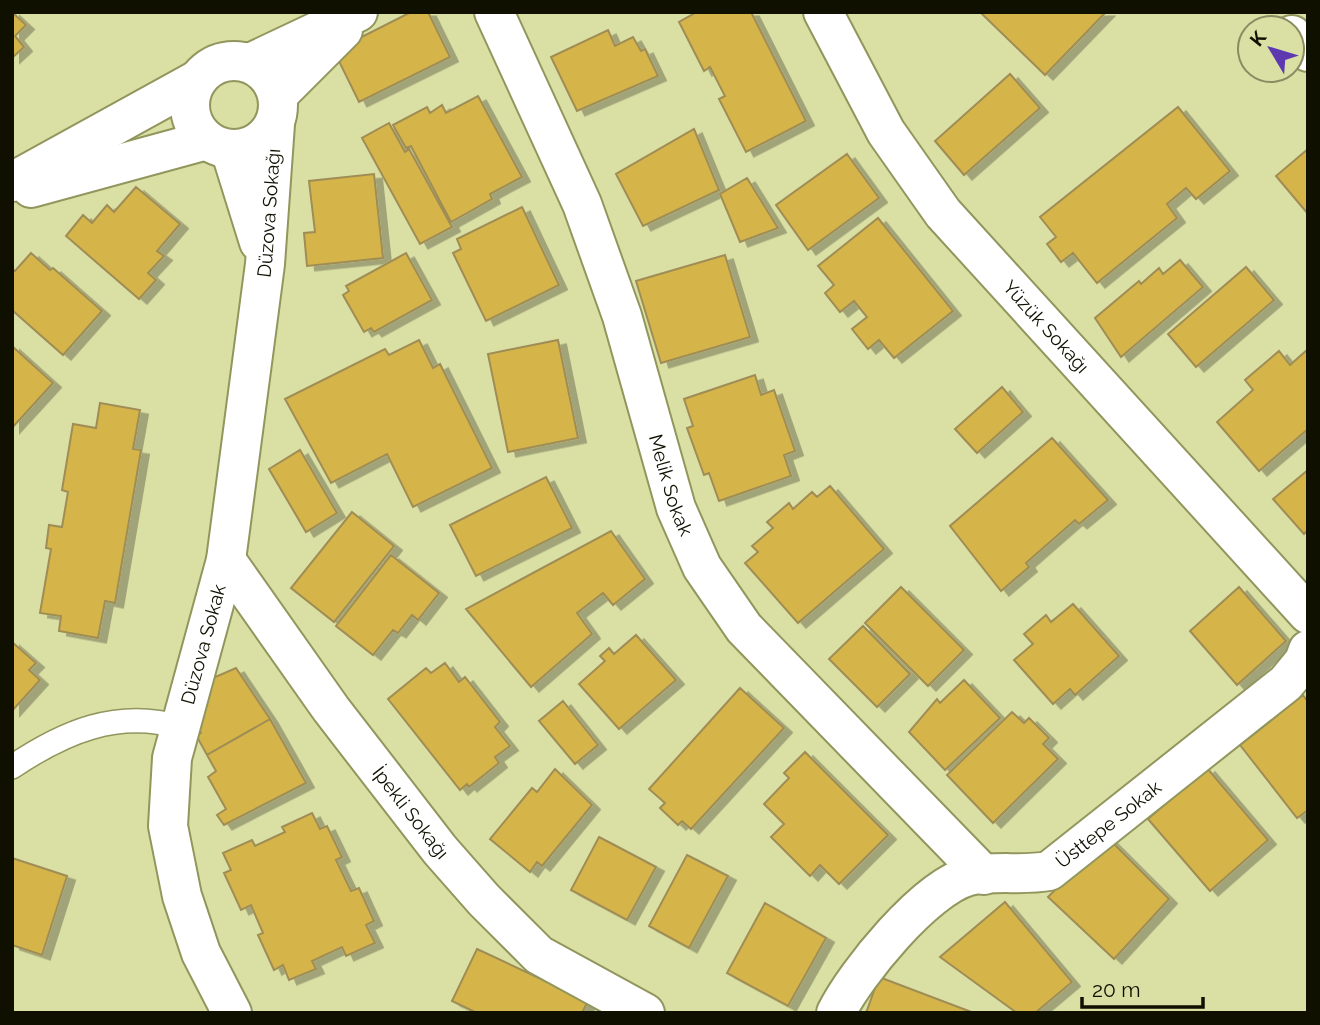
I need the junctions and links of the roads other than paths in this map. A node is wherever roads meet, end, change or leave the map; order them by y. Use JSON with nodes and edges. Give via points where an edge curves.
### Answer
{"nodes":[{"id":1,"x":359,"y":12,"type":"edge"},
{"id":2,"x":494,"y":12,"type":"edge"},
{"id":3,"x":823,"y":12,"type":"edge"},
{"id":4,"x":250,"y":63,"type":"junction"},
{"id":5,"x":197,"y":80,"type":"junction"},
{"id":6,"x":276,"y":109,"type":"junction"},
{"id":7,"x":218,"y":145,"type":"junction"},
{"id":8,"x":12,"y":182,"type":"edge"},
{"id":9,"x":12,"y":193,"type":"edge"},
{"id":10,"x":265,"y":264,"type":"junction"},
{"id":11,"x":226,"y":560,"type":"junction"},
{"id":12,"x":1308,"y":614,"type":"edge"},
{"id":13,"x":1308,"y":650,"type":"edge"},
{"id":14,"x":180,"y":727,"type":"junction"},
{"id":15,"x":12,"y":767,"type":"edge"},
{"id":16,"x":984,"y":875,"type":"junction"},
{"id":17,"x":232,"y":1013,"type":"edge"},
{"id":18,"x":645,"y":1013,"type":"edge"},
{"id":19,"x":836,"y":1013,"type":"edge"}],
"edges":[{"from":1,"to":4,"type":"street"},
{"from":1,"to":6,"type":"street"},
{"from":2,"to":16,"type":"street","name":"Melik Sokak","via":[[582,204],[622,316],[676,508],[702,566],[744,628]]},
{"from":3,"to":12,"type":"street","name":"Yüzük Sokağı","via":[[886,131],[943,213]]},
{"from":4,"to":5,"type":"street","via":[[220,62]]},
{"from":4,"to":6,"type":"street","via":[[263,70]]},
{"from":5,"to":7,"type":"street","via":[[190,105],[197,130]]},
{"from":5,"to":8,"type":"street"},
{"from":6,"to":7,"type":"street","via":[[256,144]]},
{"from":6,"to":10,"type":"street","name":"Düzova Sokağı"},
{"from":7,"to":9,"type":"street"},
{"from":7,"to":10,"type":"street","name":"Düzova Sokağı"},
{"from":10,"to":11,"type":"street","name":"Düzova Sokak"},
{"from":11,"to":14,"type":"street","name":"Düzova Sokak"},
{"from":11,"to":18,"type":"street","name":"İpekli Sokağı","via":[[331,709],[484,900],[539,955]]},
{"from":13,"to":16,"type":"street","name":"Üsttepe Sokak","via":[[1286,683],[1049,871]]},
{"from":14,"to":15,"type":"lane","via":[[141,719],[101,724],[51,741]]},
{"from":14,"to":17,"type":"street","name":"Düzova Sokak","via":[[168,826],[182,896],[201,953]]},
{"from":16,"to":19,"type":"street","name":"Üsttepe Sokak","via":[[957,881],[901,927],[869,959]]}]}
